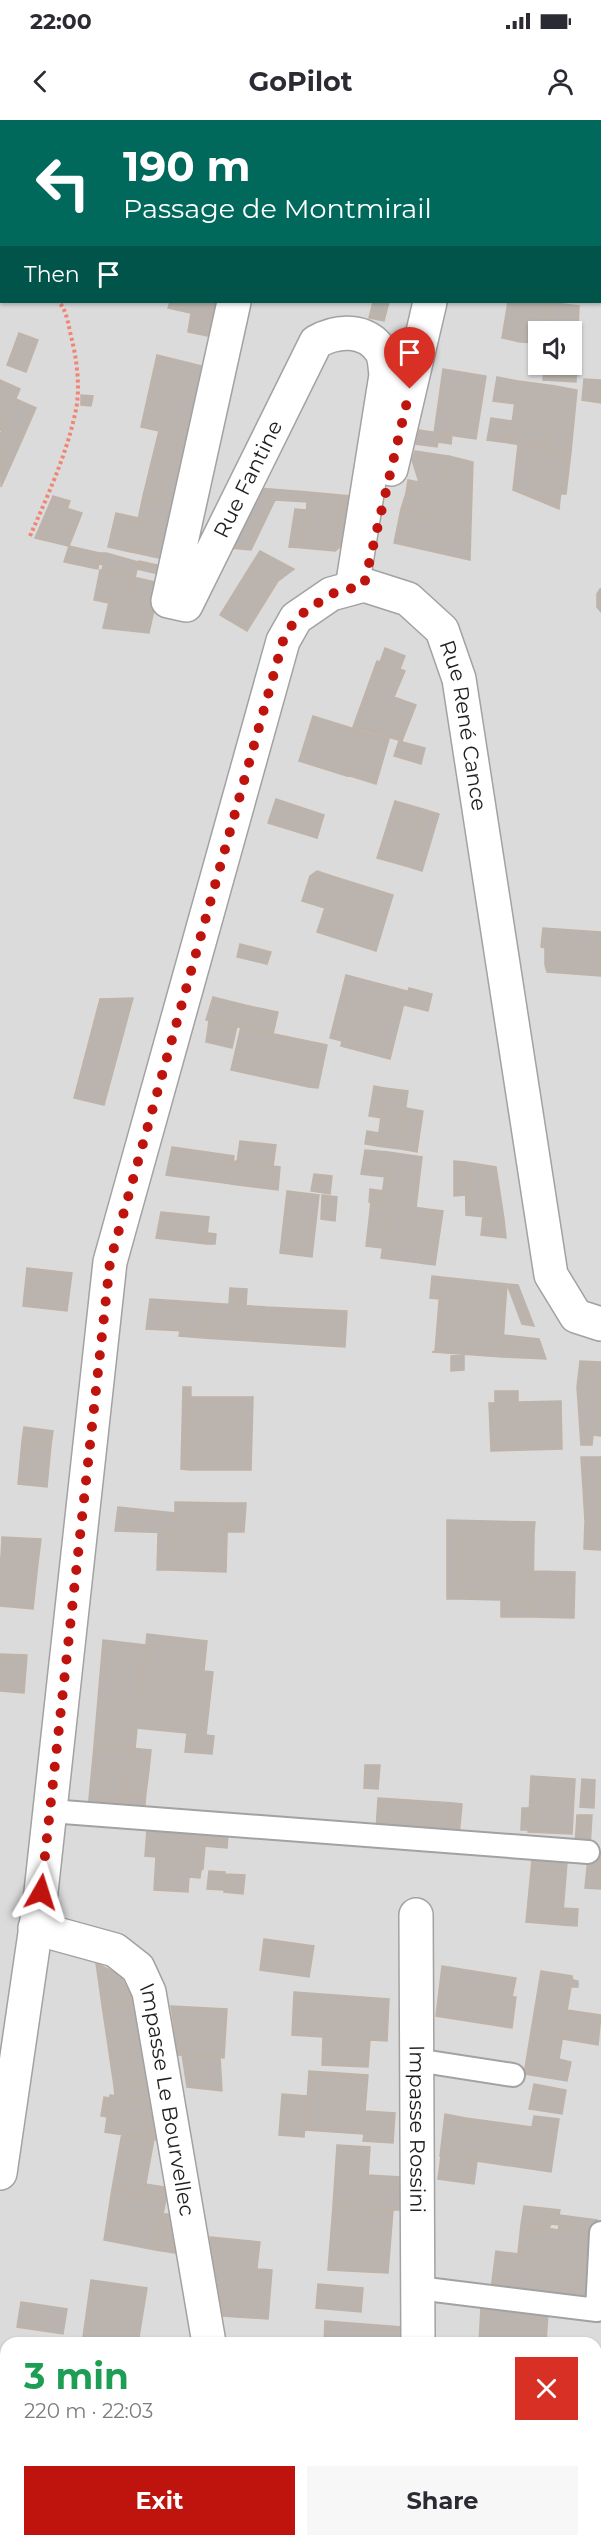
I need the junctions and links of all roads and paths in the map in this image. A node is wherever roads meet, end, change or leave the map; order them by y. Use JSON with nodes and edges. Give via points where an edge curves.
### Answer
{"nodes":[{"id":1,"x":60,"y":303,"type":"edge"},
{"id":2,"x":234,"y":303,"type":"edge"},
{"id":3,"x":430,"y":303,"type":"edge"},
{"id":4,"x":30,"y":536,"type":"dead end"},
{"id":5,"x":358,"y":586,"type":"junction"},
{"id":6,"x":601,"y":1324,"type":"edge"},
{"id":7,"x":50,"y":1811,"type":"junction"},
{"id":8,"x":588,"y":1852,"type":"dead end"},
{"id":9,"x":416,"y":1915,"type":"dead end"},
{"id":10,"x":35,"y":1928,"type":"junction"},
{"id":11,"x":416,"y":2060,"type":"junction"},
{"id":12,"x":513,"y":2075,"type":"dead end"},
{"id":13,"x":0,"y":2173,"type":"edge"},
{"id":14,"x":601,"y":2233,"type":"edge"},
{"id":15,"x":418,"y":2288,"type":"junction"},
{"id":16,"x":207,"y":2337,"type":"edge"},
{"id":17,"x":418,"y":2337,"type":"edge"}],
"edges":[{"from":1,"to":4,"type":"path","via":[[73,344],[76,413]]},
{"from":2,"to":5,"type":"street","name":"Rue Fantine","via":[[168,601],[186,605],[316,342],[330,334],[352,333],[371,341],[383,353],[386,375]]},
{"from":3,"to":5,"type":"street"},
{"from":5,"to":6,"type":"street","name":"Rue René Cance","via":[[408,599],[442,630],[459,679],[551,1275],[576,1316]]},
{"from":5,"to":7,"type":"street","via":[[331,594],[296,618],[283,641],[110,1262]]},
{"from":7,"to":8,"type":"lane"},
{"from":7,"to":10,"type":"street"},
{"from":9,"to":11,"type":"street","name":"Impasse Rossini"},
{"from":10,"to":13,"type":"street"},
{"from":10,"to":16,"type":"street","name":"Impasse Le Bourvellec","via":[[115,1950],[138,1968],[149,1992]]},
{"from":11,"to":12,"type":"lane"},
{"from":11,"to":15,"type":"street","name":"Impasse Rossini"},
{"from":14,"to":15,"type":"lane","via":[[597,2310]]},
{"from":15,"to":17,"type":"street","name":"Impasse Rossini"}]}
